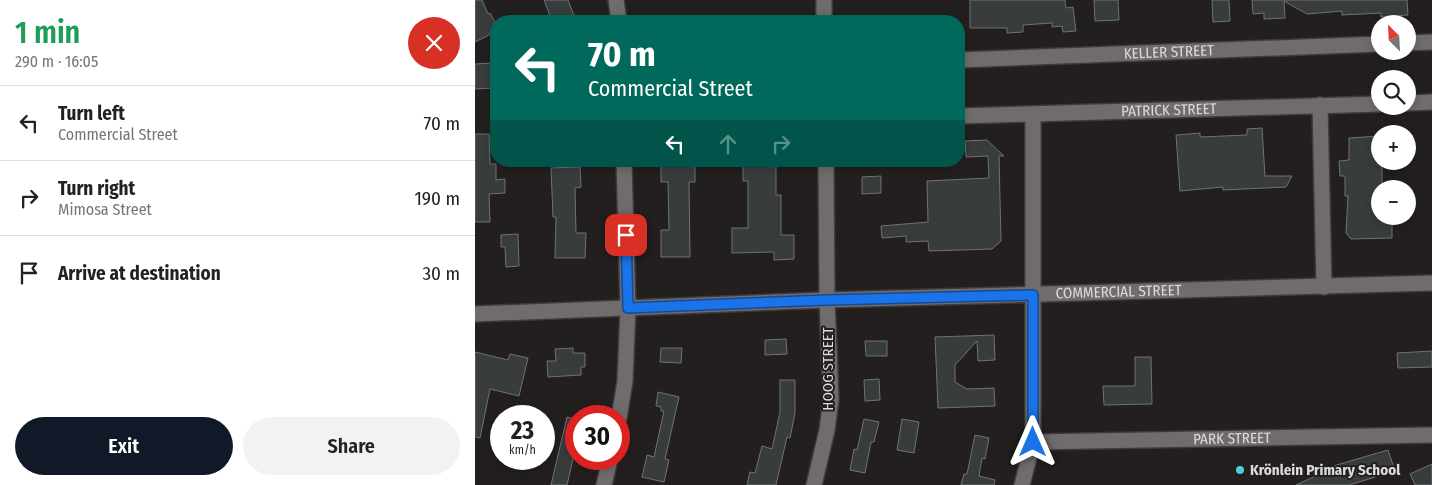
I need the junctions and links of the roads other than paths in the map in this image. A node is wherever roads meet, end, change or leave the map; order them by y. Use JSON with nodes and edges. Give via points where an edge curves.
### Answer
{"nodes":[{"id":1,"x":616,"y":0,"type":"edge"},
{"id":2,"x":824,"y":0,"type":"edge"},
{"id":3,"x":618,"y":15,"type":"edge"},
{"id":4,"x":824,"y":15,"type":"edge"},
{"id":5,"x":1432,"y":42,"type":"edge"},
{"id":6,"x":1416,"y":43,"type":"edge"},
{"id":7,"x":1371,"y":44,"type":"edge"},
{"id":8,"x":965,"y":60,"type":"edge"},
{"id":9,"x":1432,"y":102,"type":"edge"},
{"id":10,"x":1416,"y":103,"type":"edge"},
{"id":11,"x":1371,"y":104,"type":"edge"},
{"id":12,"x":1319,"y":105,"type":"junction"},
{"id":13,"x":1033,"y":114,"type":"junction"},
{"id":14,"x":965,"y":116,"type":"edge"},
{"id":15,"x":623,"y":167,"type":"edge"},
{"id":16,"x":826,"y":167,"type":"edge"},
{"id":17,"x":1432,"y":283,"type":"edge"},
{"id":18,"x":1323,"y":287,"type":"junction"},
{"id":19,"x":1033,"y":295,"type":"junction"},
{"id":20,"x":827,"y":300,"type":"junction"},
{"id":21,"x":628,"y":308,"type":"junction"},
{"id":22,"x":475,"y":314,"type":"edge"},
{"id":23,"x":621,"y":405,"type":"edge"},
{"id":24,"x":1432,"y":435,"type":"edge"},
{"id":25,"x":1033,"y":442,"type":"junction"},
{"id":26,"x":607,"y":470,"type":"edge"},
{"id":27,"x":604,"y":485,"type":"edge"},
{"id":28,"x":814,"y":485,"type":"edge"},
{"id":29,"x":1022,"y":485,"type":"edge"}],
"edges":[{"from":1,"to":3,"type":"street"},
{"from":2,"to":4,"type":"street"},
{"from":5,"to":6,"type":"street"},
{"from":7,"to":8,"type":"street","name":"KELLER STREET"},
{"from":9,"to":10,"type":"street"},
{"from":11,"to":12,"type":"street","name":"PATRICK STREET"},
{"from":12,"to":13,"type":"street","name":"PATRICK STREET"},
{"from":12,"to":18,"type":"street"},
{"from":13,"to":14,"type":"street","name":"PATRICK STREET"},
{"from":13,"to":19,"type":"street"},
{"from":15,"to":21,"type":"street"},
{"from":16,"to":20,"type":"street","name":"HOOG STREET"},
{"from":17,"to":18,"type":"street","name":"COMMERCIAL STREET"},
{"from":18,"to":19,"type":"street","name":"COMMERCIAL STREET"},
{"from":19,"to":20,"type":"street","name":"COMMERCIAL STREET"},
{"from":19,"to":25,"type":"street"},
{"from":20,"to":21,"type":"street","name":"COMMERCIAL STREET"},
{"from":20,"to":28,"type":"street","name":"HOOG STREET","via":[[831,399]]},
{"from":21,"to":22,"type":"street","name":"COMMERCIAL STREET"},
{"from":21,"to":23,"type":"street"},
{"from":24,"to":25,"type":"street","name":"PARK STREET"},
{"from":25,"to":29,"type":"street"},
{"from":26,"to":27,"type":"street"}]}
